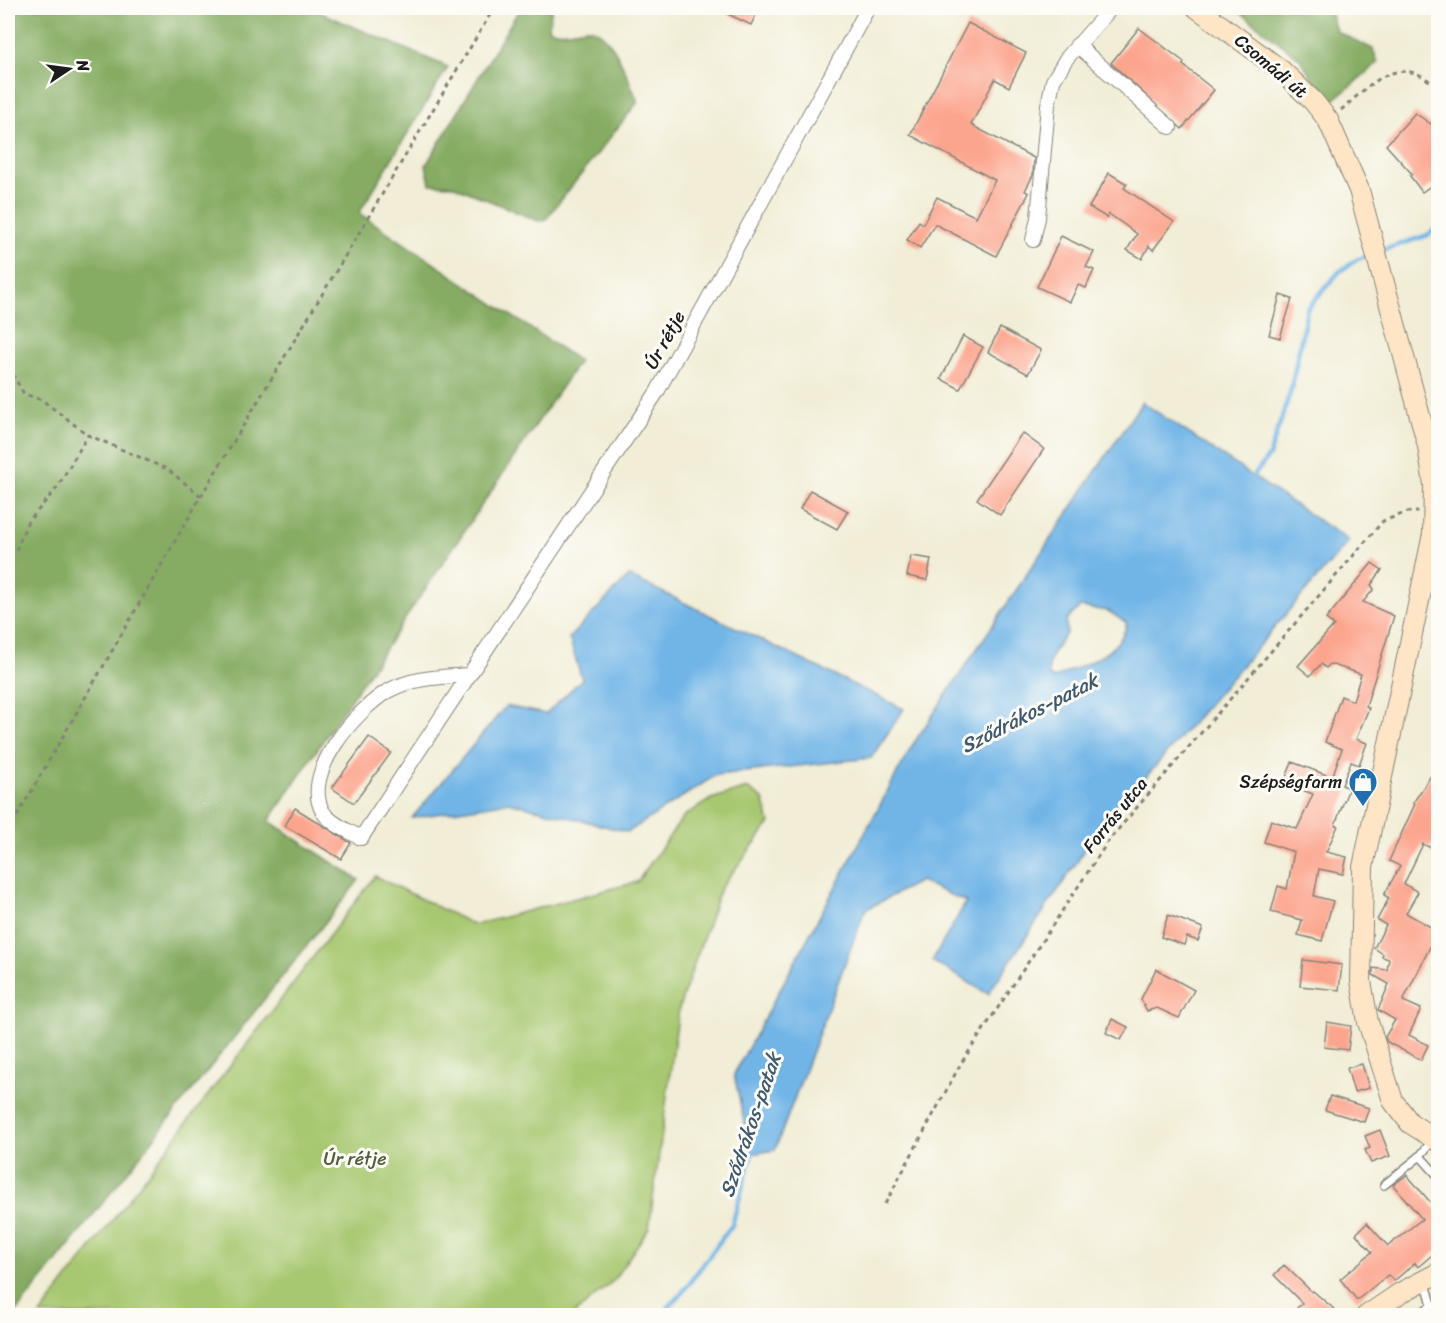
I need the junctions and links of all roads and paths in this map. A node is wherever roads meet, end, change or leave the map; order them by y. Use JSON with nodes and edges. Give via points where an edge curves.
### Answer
{"nodes":[{"id":1,"x":494,"y":8,"type":"edge"},
{"id":2,"x":868,"y":8,"type":"edge"},
{"id":3,"x":1111,"y":8,"type":"edge"},
{"id":4,"x":1197,"y":8,"type":"edge"},
{"id":5,"x":1077,"y":45,"type":"junction"},
{"id":6,"x":1438,"y":86,"type":"edge"},
{"id":7,"x":1328,"y":120,"type":"junction"},
{"id":8,"x":1170,"y":127,"type":"dead end"},
{"id":9,"x":1033,"y":240,"type":"dead end"},
{"id":10,"x":8,"y":366,"type":"edge"},
{"id":11,"x":88,"y":435,"type":"junction"},
{"id":12,"x":201,"y":496,"type":"junction"},
{"id":13,"x":1435,"y":512,"type":"junction"},
{"id":14,"x":8,"y":555,"type":"edge"},
{"id":15,"x":469,"y":675,"type":"junction"},
{"id":16,"x":8,"y":832,"type":"edge"},
{"id":17,"x":1436,"y":1139,"type":"edge"},
{"id":18,"x":1420,"y":1156,"type":"junction"},
{"id":19,"x":1438,"y":1176,"type":"edge"},
{"id":20,"x":1384,"y":1185,"type":"dead end"},
{"id":21,"x":885,"y":1204,"type":"dead end"},
{"id":22,"x":1431,"y":1277,"type":"edge"},
{"id":23,"x":1431,"y":1306,"type":"junction"},
{"id":24,"x":1377,"y":1313,"type":"edge"},
{"id":25,"x":1416,"y":1316,"type":"edge"},
{"id":26,"x":1436,"y":1316,"type":"edge"}],
"edges":[{"from":1,"to":12,"type":"path"},
{"from":2,"to":15,"type":"street","name":"Úr rétje","via":[[657,392]]},
{"from":3,"to":5,"type":"street"},
{"from":4,"to":7,"type":"main road","name":"Csomádi út","via":[[1281,70]]},
{"from":5,"to":8,"type":"street"},
{"from":5,"to":9,"type":"street","via":[[1053,81]]},
{"from":6,"to":7,"type":"path","via":[[1414,73],[1396,71]]},
{"from":7,"to":13,"type":"main road","name":"Csomádi út","via":[[1359,190],[1382,271],[1428,446]]},
{"from":10,"to":11,"type":"path","via":[[24,394],[42,400]]},
{"from":11,"to":12,"type":"path","via":[[167,469]]},
{"from":11,"to":14,"type":"path","via":[[57,488],[27,523],[17,548]]},
{"from":12,"to":16,"type":"path"},
{"from":13,"to":17,"type":"main road","name":"Csomádi út","via":[[1428,563],[1363,867],[1361,981],[1368,1022],[1393,1101],[1410,1124]]},
{"from":13,"to":21,"type":"path","name":"Forrás utca","via":[[1408,512],[1383,521],[1109,840],[960,1065]]},
{"from":15,"to":15,"type":"street","name":"Úr rétje","via":[[361,838],[336,824],[324,812],[317,796],[317,783],[326,760],[362,710],[388,691],[414,681]]},
{"from":17,"to":18,"type":"lane"},
{"from":18,"to":19,"type":"lane"},
{"from":18,"to":20,"type":"lane"},
{"from":22,"to":23,"type":"lane"},
{"from":22,"to":24,"type":"main road"},
{"from":23,"to":25,"type":"lane"},
{"from":23,"to":26,"type":"lane"}]}
